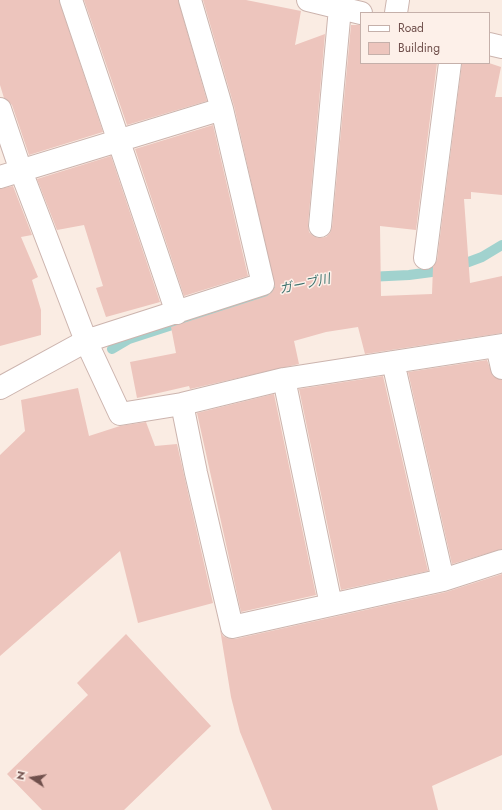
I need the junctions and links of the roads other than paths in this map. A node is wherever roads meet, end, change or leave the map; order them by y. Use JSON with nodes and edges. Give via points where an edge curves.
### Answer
{"nodes":[{"id":1,"x":71,"y":0,"type":"edge"},
{"id":2,"x":190,"y":0,"type":"edge"},
{"id":3,"x":308,"y":0,"type":"edge"},
{"id":4,"x":398,"y":0,"type":"edge"},
{"id":5,"x":340,"y":8,"type":"junction"},
{"id":6,"x":396,"y":12,"type":"edge"},
{"id":7,"x":360,"y":13,"type":"edge"},
{"id":8,"x":490,"y":44,"type":"edge"},
{"id":9,"x":502,"y":47,"type":"edge"},
{"id":10,"x":450,"y":64,"type":"edge"},
{"id":11,"x":0,"y":109,"type":"edge"},
{"id":12,"x":222,"y":109,"type":"junction"},
{"id":13,"x":119,"y":141,"type":"junction"},
{"id":14,"x":21,"y":171,"type":"junction"},
{"id":15,"x":0,"y":177,"type":"edge"},
{"id":16,"x":320,"y":226,"type":"dead end"},
{"id":17,"x":425,"y":258,"type":"dead end"},
{"id":18,"x":177,"y":312,"type":"junction"},
{"id":19,"x":86,"y":341,"type":"junction"},
{"id":20,"x":499,"y":345,"type":"edge"},
{"id":21,"x":393,"y":362,"type":"junction"},
{"id":22,"x":502,"y":368,"type":"edge"},
{"id":23,"x":284,"y":379,"type":"junction"},
{"id":24,"x":0,"y":388,"type":"edge"},
{"id":25,"x":182,"y":404,"type":"junction"},
{"id":26,"x":502,"y":561,"type":"edge"},
{"id":27,"x":443,"y":580,"type":"junction"},
{"id":28,"x":331,"y":605,"type":"junction"}],
"edges":[{"from":1,"to":13,"type":"street"},
{"from":2,"to":12,"type":"street"},
{"from":3,"to":5,"type":"street"},
{"from":4,"to":6,"type":"street"},
{"from":5,"to":7,"type":"street"},
{"from":5,"to":16,"type":"street"},
{"from":8,"to":9,"type":"street"},
{"from":10,"to":17,"type":"street"},
{"from":11,"to":14,"type":"street"},
{"from":12,"to":13,"type":"street"},
{"from":12,"to":18,"type":"street","via":[[263,284]]},
{"from":13,"to":14,"type":"street"},
{"from":13,"to":18,"type":"street"},
{"from":14,"to":15,"type":"street"},
{"from":14,"to":19,"type":"street"},
{"from":18,"to":19,"type":"street"},
{"from":19,"to":24,"type":"street"},
{"from":19,"to":25,"type":"street","via":[[120,414]]},
{"from":20,"to":21,"type":"street"},
{"from":20,"to":22,"type":"street"},
{"from":21,"to":23,"type":"street"},
{"from":21,"to":27,"type":"street"},
{"from":23,"to":25,"type":"street"},
{"from":23,"to":28,"type":"street"},
{"from":25,"to":28,"type":"street","via":[[232,627]]},
{"from":26,"to":27,"type":"street"},
{"from":27,"to":28,"type":"street"}]}
